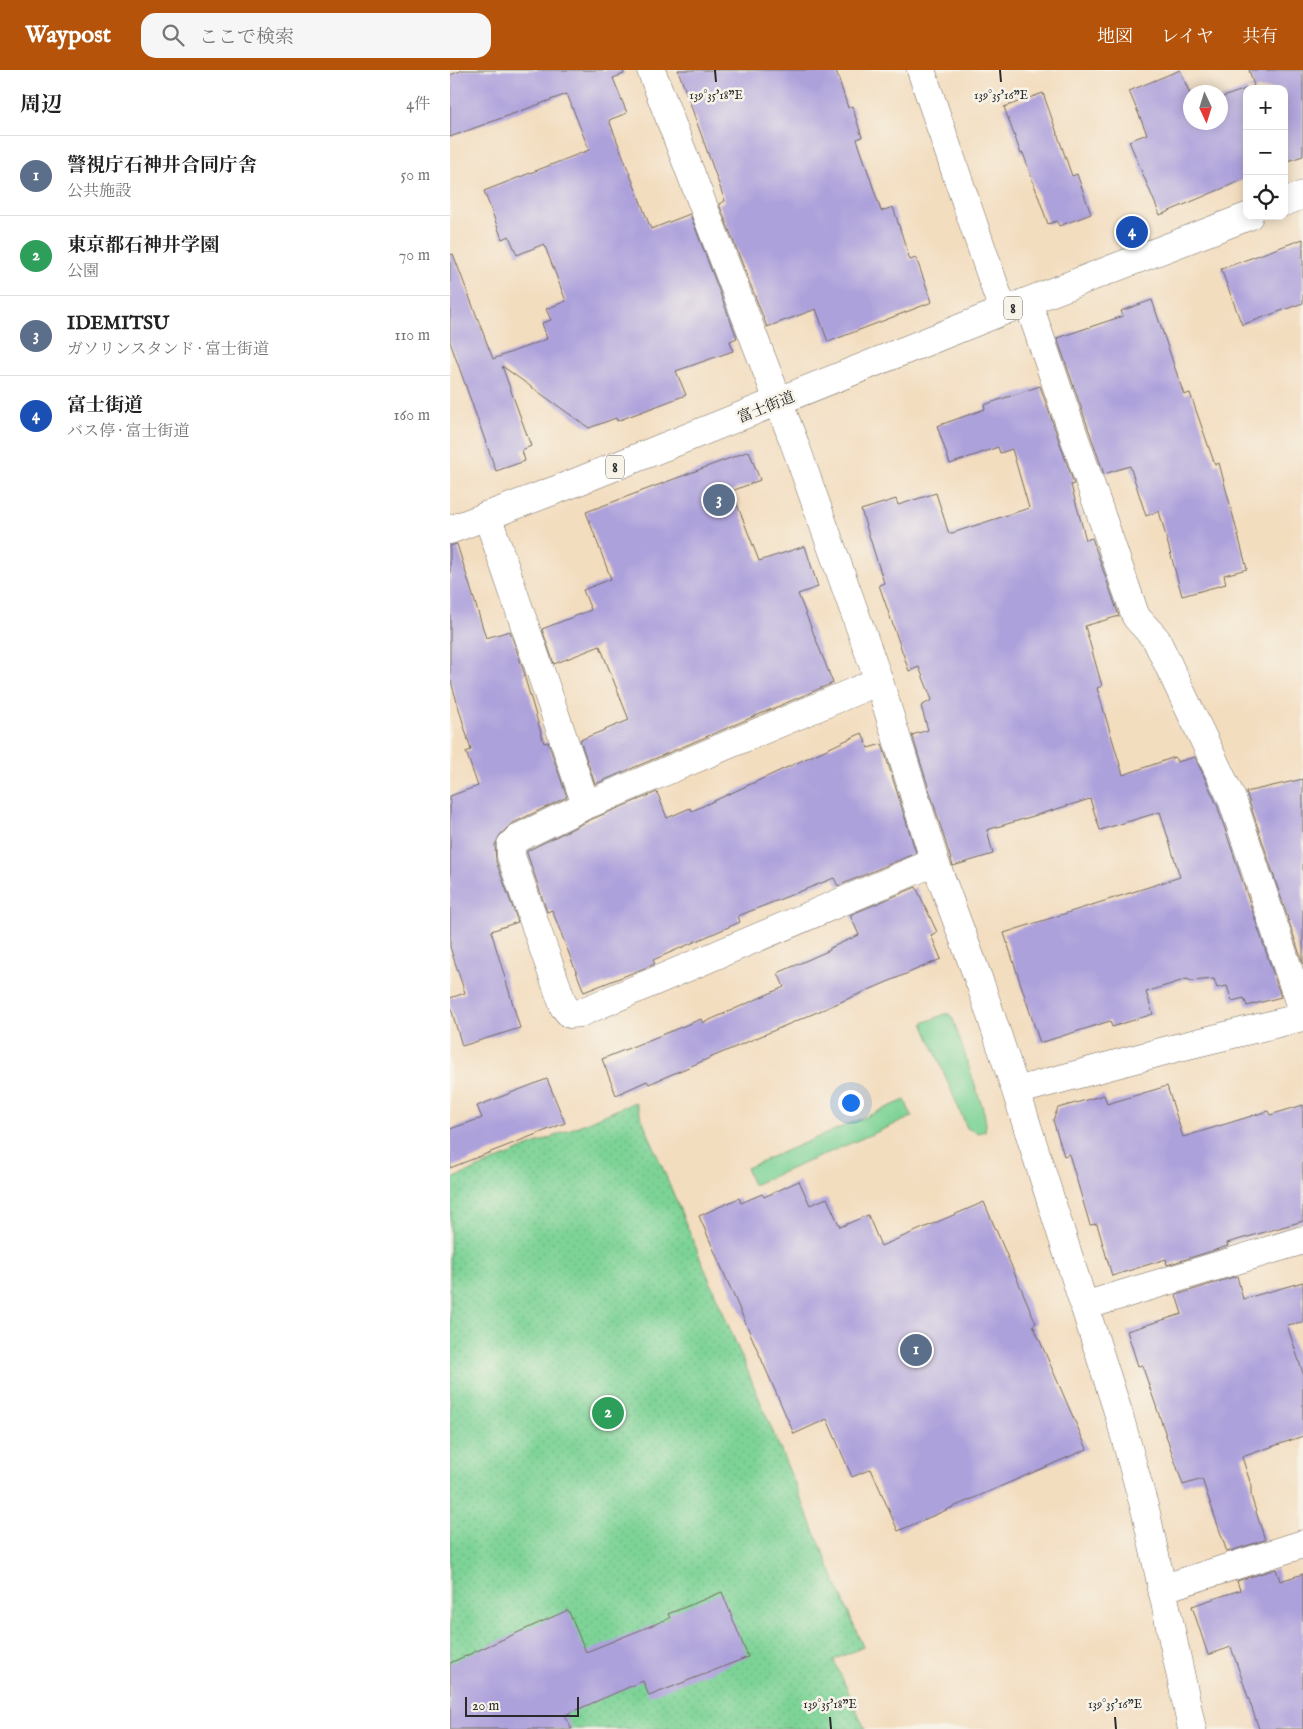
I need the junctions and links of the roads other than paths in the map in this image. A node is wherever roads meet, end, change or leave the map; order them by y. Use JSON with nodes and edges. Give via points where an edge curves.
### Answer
{"nodes":[{"id":1,"x":651,"y":70,"type":"edge"},
{"id":2,"x":922,"y":70,"type":"edge"},
{"id":3,"x":1303,"y":195,"type":"edge"},
{"id":4,"x":1288,"y":201,"type":"edge"},
{"id":5,"x":1243,"y":218,"type":"edge"},
{"id":6,"x":1028,"y":302,"type":"junction"},
{"id":7,"x":1003,"y":311,"type":"junction"},
{"id":8,"x":778,"y":402,"type":"junction"},
{"id":9,"x":487,"y":515,"type":"junction"},
{"id":10,"x":450,"y":530,"type":"edge"},
{"id":11,"x":878,"y":681,"type":"junction"},
{"id":12,"x":586,"y":805,"type":"junction"},
{"id":13,"x":935,"y":862,"type":"junction"},
{"id":14,"x":1303,"y":1015,"type":"edge"},
{"id":15,"x":1016,"y":1091,"type":"junction"},
{"id":16,"x":1303,"y":1240,"type":"edge"},
{"id":17,"x":1084,"y":1306,"type":"junction"},
{"id":18,"x":1303,"y":1544,"type":"edge"},
{"id":19,"x":1161,"y":1588,"type":"junction"},
{"id":20,"x":1192,"y":1729,"type":"edge"}],
"edges":[{"from":1,"to":8,"type":"street"},
{"from":2,"to":7,"type":"street"},
{"from":3,"to":4,"type":"street"},
{"from":5,"to":6,"type":"street","name":"富士街道","number":"8"},
{"from":6,"to":7,"type":"street","name":"富士街道","number":"8"},
{"from":6,"to":14,"type":"street","via":[[1136,617],[1156,639],[1232,799]]},
{"from":7,"to":8,"type":"street","name":"富士街道","number":"8"},
{"from":8,"to":9,"type":"street","name":"富士街道","number":"8"},
{"from":8,"to":11,"type":"street"},
{"from":9,"to":10,"type":"street","name":"富士街道","number":"8"},
{"from":9,"to":12,"type":"street"},
{"from":11,"to":12,"type":"street"},
{"from":11,"to":13,"type":"street"},
{"from":12,"to":13,"type":"street","via":[[518,838],[511,846],[564,1007],[570,1014],[580,1013]]},
{"from":13,"to":15,"type":"street"},
{"from":14,"to":15,"type":"street"},
{"from":15,"to":17,"type":"street"},
{"from":16,"to":17,"type":"street"},
{"from":17,"to":19,"type":"street","via":[[1120,1415],[1146,1513]]},
{"from":18,"to":19,"type":"street"},
{"from":19,"to":20,"type":"street"}]}
